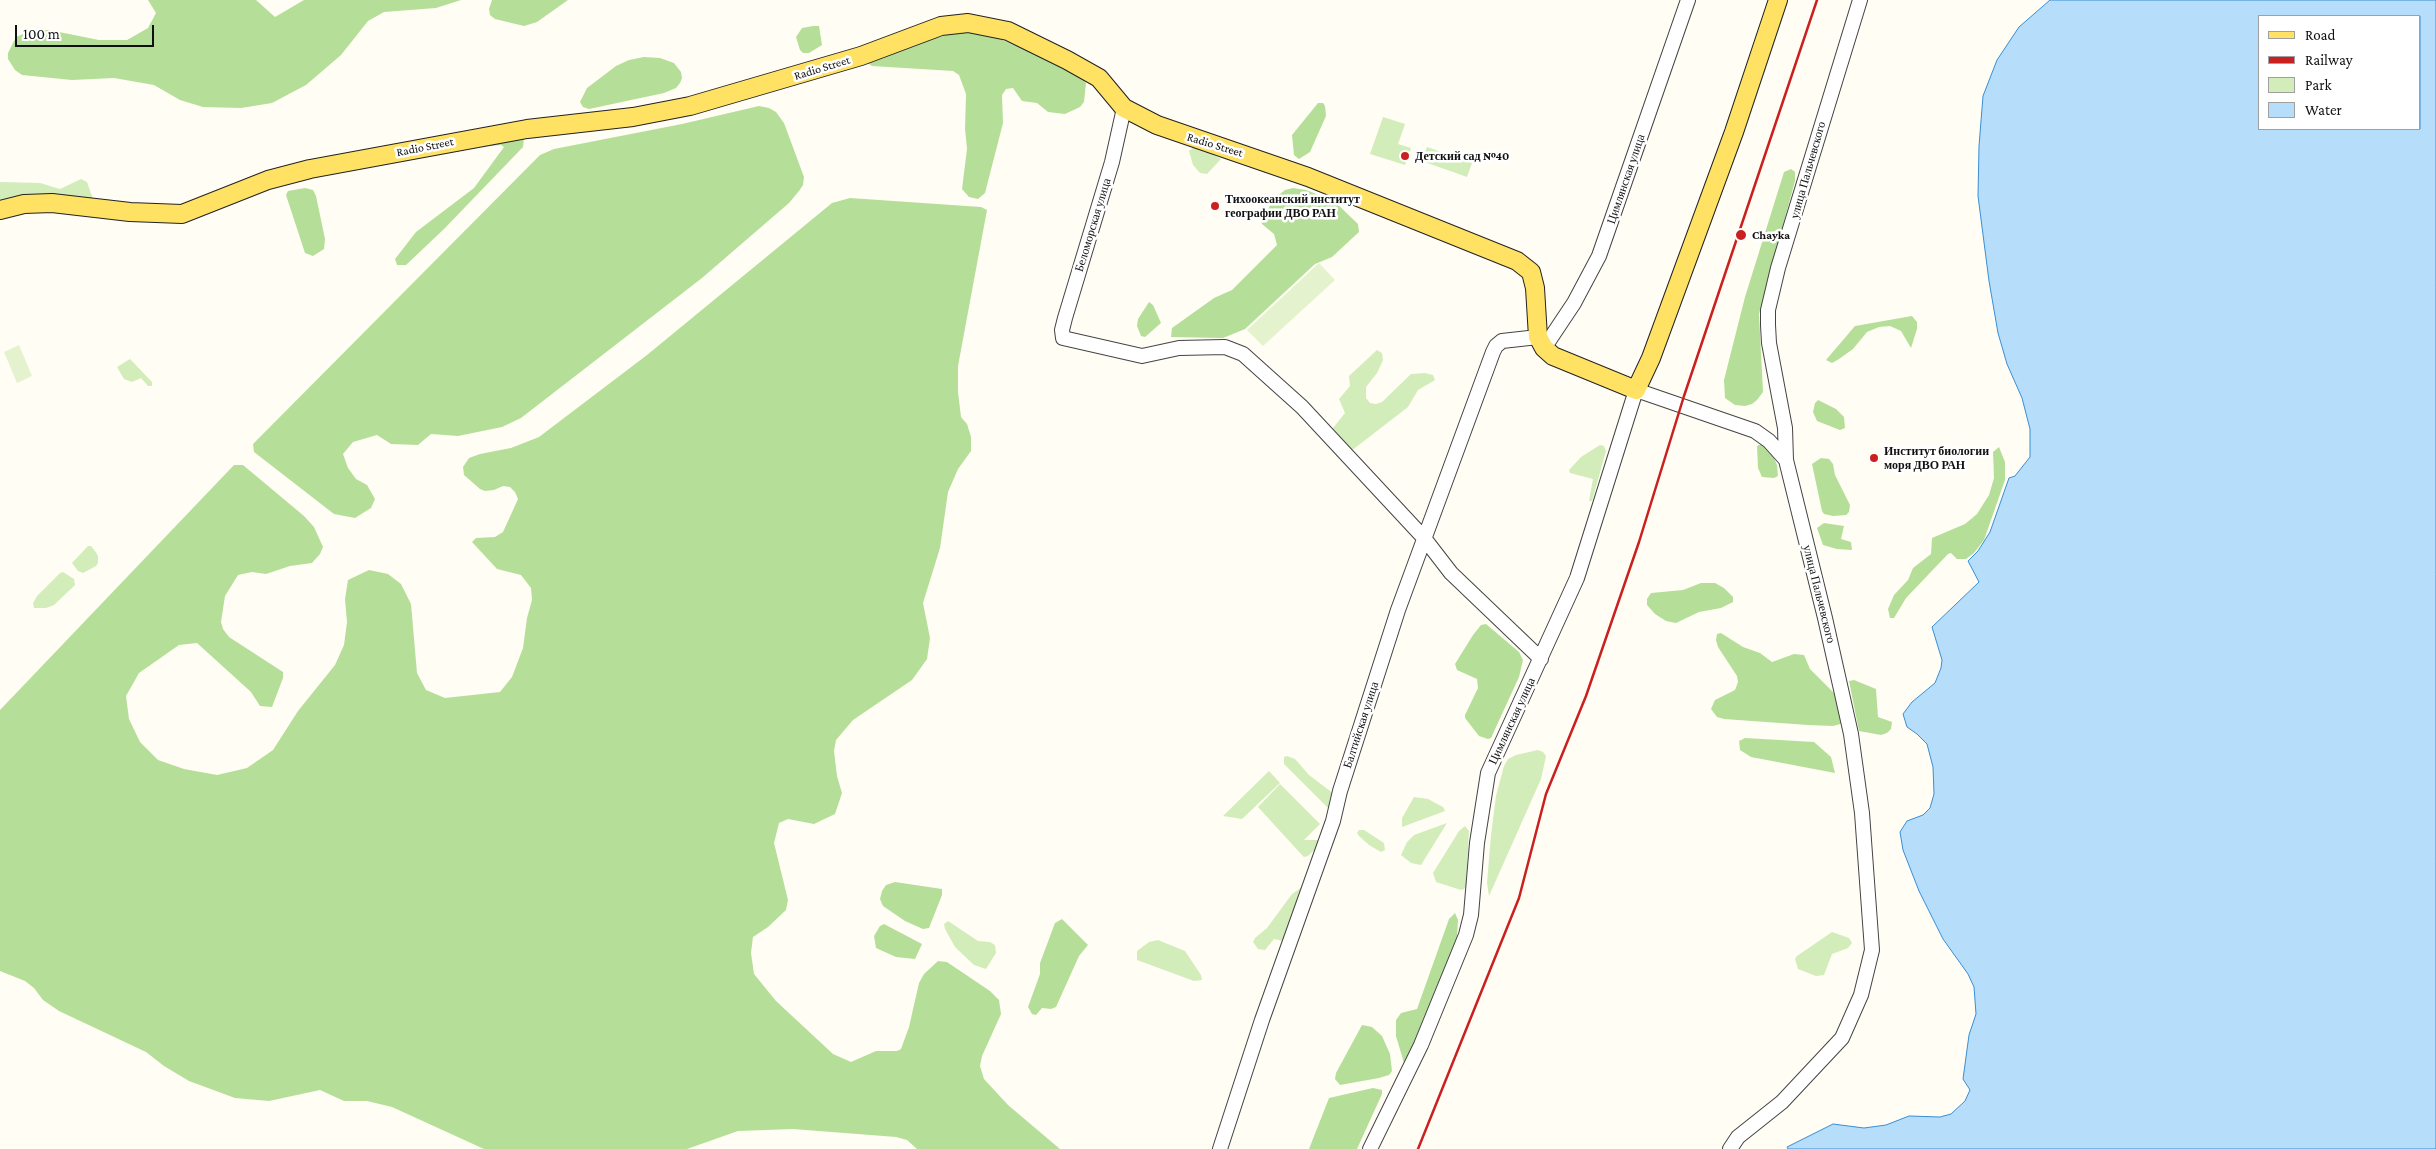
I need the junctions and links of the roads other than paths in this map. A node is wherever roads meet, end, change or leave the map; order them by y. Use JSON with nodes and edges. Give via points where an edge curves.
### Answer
{"nodes":[{"id":1,"x":1688,"y":0,"type":"edge"},
{"id":2,"x":1778,"y":0,"type":"edge"},
{"id":3,"x":1860,"y":0,"type":"edge"},
{"id":4,"x":1124,"y":108,"type":"junction"},
{"id":5,"x":0,"y":210,"type":"edge"},
{"id":6,"x":1541,"y":342,"type":"junction"},
{"id":7,"x":1636,"y":390,"type":"junction"},
{"id":8,"x":1786,"y":460,"type":"junction"},
{"id":9,"x":1424,"y":538,"type":"junction"},
{"id":10,"x":1541,"y":659,"type":"junction"},
{"id":11,"x":1220,"y":1149,"type":"edge"},
{"id":12,"x":1370,"y":1149,"type":"edge"},
{"id":13,"x":1730,"y":1149,"type":"edge"}],
"edges":[{"from":1,"to":6,"type":"street","name":"Цимлянская улица","via":[[1599,256],[1574,302]]},
{"from":2,"to":7,"type":"main road","via":[[1734,132],[1651,358]]},
{"from":3,"to":8,"type":"street","name":"улица Пальчевского","via":[[1817,136],[1768,310],[1769,343],[1785,428]]},
{"from":4,"to":5,"type":"main road","name":"Radio Street","via":[[1099,78],[1022,36],[984,24],[955,23],[842,62],[690,106],[633,117],[527,128],[310,169],[268,180],[182,214],[52,203],[24,204]]},
{"from":4,"to":6,"type":"main road","name":"Radio Street","via":[[1175,132],[1308,177],[1517,261],[1528,268],[1533,277]]},
{"from":4,"to":9,"type":"street","name":"Беломорская улица","via":[[1112,162],[1062,335],[1068,340],[1142,356],[1179,348],[1225,347],[1243,354],[1302,407]]},
{"from":6,"to":7,"type":"main road","via":[[1553,356]]},
{"from":6,"to":9,"type":"street","name":"Балтийская улица","via":[[1502,341],[1496,346]]},
{"from":7,"to":8,"type":"street","via":[[1755,431],[1769,440]]},
{"from":7,"to":10,"type":"street","name":"Цимлянская улица","via":[[1577,578]]},
{"from":8,"to":13,"type":"street","name":"улица Пальчевского","via":[[1851,734],[1862,813],[1872,950],[1861,995],[1842,1038],[1782,1102],[1738,1137]]},
{"from":9,"to":10,"type":"street","via":[[1451,572]]},
{"from":9,"to":11,"type":"street","name":"Балтийская улица","via":[[1398,610],[1333,821]]},
{"from":10,"to":12,"type":"street","name":"Цимлянская улица","via":[[1488,773],[1466,935],[1421,1045]]}]}
